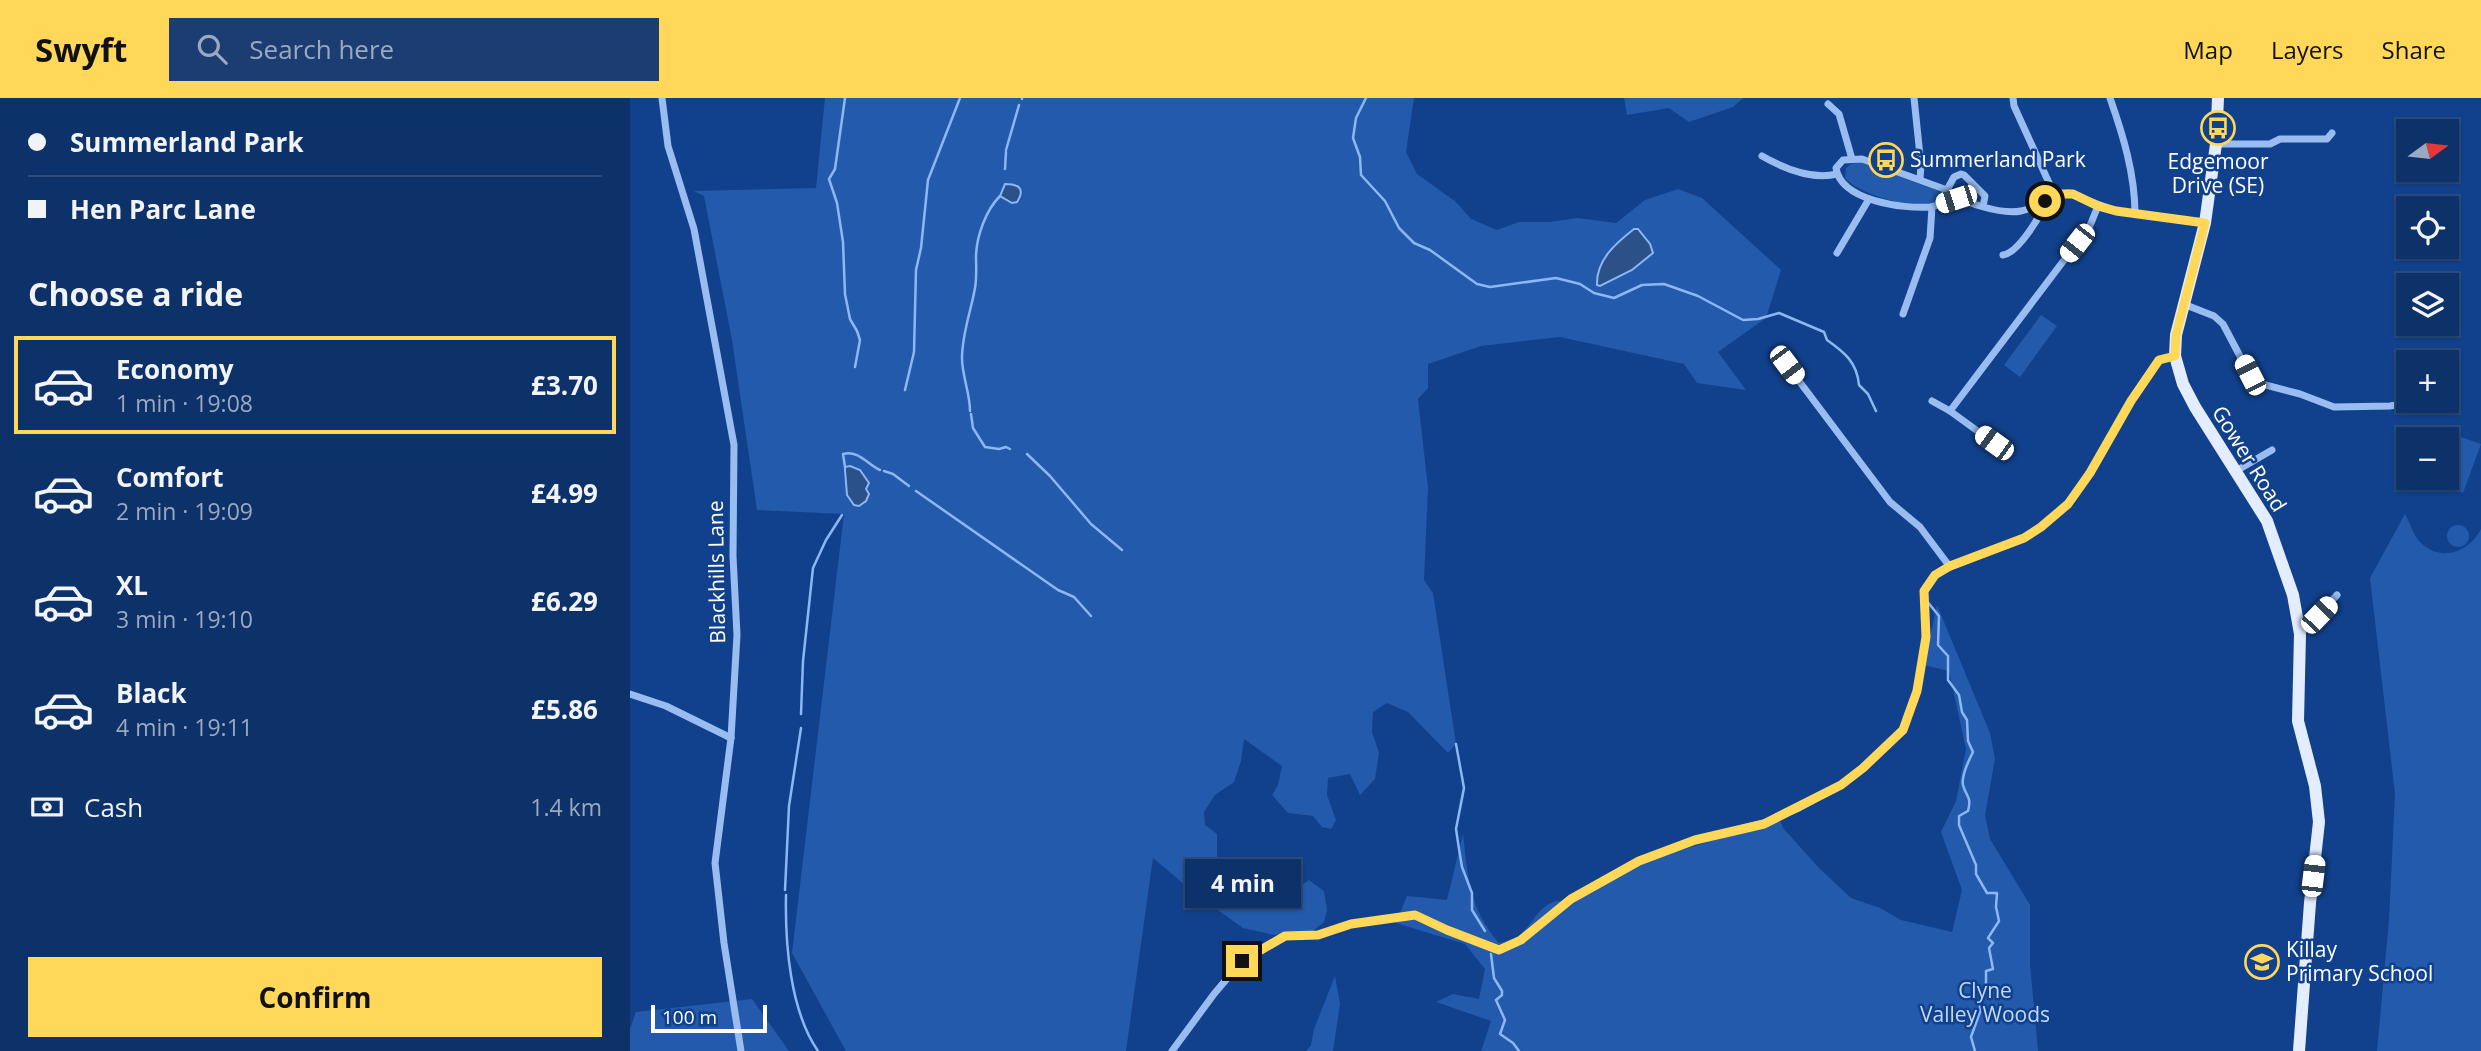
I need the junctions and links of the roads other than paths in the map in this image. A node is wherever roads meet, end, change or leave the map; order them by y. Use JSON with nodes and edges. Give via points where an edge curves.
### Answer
{"nodes":[{"id":1,"x":662,"y":98,"type":"edge"},
{"id":2,"x":1914,"y":98,"type":"edge"},
{"id":3,"x":2014,"y":98,"type":"edge"},
{"id":4,"x":2110,"y":98,"type":"edge"},
{"id":5,"x":2218,"y":98,"type":"edge"},
{"id":6,"x":1828,"y":104,"type":"dead end"},
{"id":7,"x":2332,"y":133,"type":"dead end"},
{"id":8,"x":2216,"y":144,"type":"junction"},
{"id":9,"x":1762,"y":156,"type":"dead end"},
{"id":10,"x":1853,"y":159,"type":"junction"},
{"id":11,"x":1837,"y":174,"type":"junction"},
{"id":12,"x":1920,"y":179,"type":"junction"},
{"id":13,"x":1947,"y":190,"type":"junction"},
{"id":14,"x":2055,"y":196,"type":"junction"},
{"id":15,"x":1869,"y":199,"type":"junction"},
{"id":16,"x":1956,"y":199,"type":"junction"},
{"id":17,"x":2045,"y":201,"type":"junction"},
{"id":18,"x":1932,"y":206,"type":"junction"},
{"id":19,"x":1983,"y":206,"type":"junction"},
{"id":20,"x":2098,"y":206,"type":"junction"},
{"id":21,"x":2135,"y":214,"type":"junction"},
{"id":22,"x":2205,"y":223,"type":"junction"},
{"id":23,"x":1837,"y":253,"type":"dead end"},
{"id":24,"x":2003,"y":255,"type":"dead end"},
{"id":25,"x":2186,"y":305,"type":"junction"},
{"id":26,"x":1903,"y":314,"type":"dead end"},
{"id":27,"x":2175,"y":356,"type":"junction"},
{"id":28,"x":1787,"y":365,"type":"dead end"},
{"id":29,"x":1932,"y":401,"type":"dead end"},
{"id":30,"x":2396,"y":404,"type":"edge"},
{"id":31,"x":1950,"y":411,"type":"junction"},
{"id":32,"x":1994,"y":443,"type":"dead end"},
{"id":33,"x":2272,"y":450,"type":"dead end"},
{"id":34,"x":2236,"y":471,"type":"junction"},
{"id":35,"x":1950,"y":566,"type":"junction"},
{"id":36,"x":2337,"y":595,"type":"dead end"},
{"id":37,"x":2300,"y":634,"type":"junction"},
{"id":38,"x":630,"y":694,"type":"edge"},
{"id":39,"x":731,"y":738,"type":"junction"},
{"id":40,"x":741,"y":1051,"type":"edge"},
{"id":41,"x":1172,"y":1051,"type":"edge"},
{"id":42,"x":2299,"y":1051,"type":"edge"}],
"edges":[{"from":1,"to":39,"type":"street","name":"Blackhills Lane","via":[[668,146],[694,229],[734,445],[737,635]]},
{"from":2,"to":12,"type":"street"},
{"from":3,"to":14,"type":"street"},
{"from":4,"to":21,"type":"street","via":[[2131,171]]},
{"from":5,"to":8,"type":"main road","name":"Gower Road"},
{"from":6,"to":10,"type":"street","via":[[1839,114]]},
{"from":7,"to":8,"type":"street","via":[[2327,138],[2280,135],[2270,144]]},
{"from":8,"to":22,"type":"main road","name":"Gower Road"},
{"from":9,"to":11,"type":"street","via":[[1797,171]]},
{"from":10,"to":11,"type":"street","via":[[1839,164]]},
{"from":10,"to":12,"type":"street"},
{"from":11,"to":15,"type":"street","via":[[1850,191]]},
{"from":12,"to":13,"type":"street"},
{"from":13,"to":16,"type":"street"},
{"from":13,"to":19,"type":"street","via":[[1954,177],[1965,175],[1985,196]]},
{"from":14,"to":17,"type":"street"},
{"from":14,"to":20,"type":"street","via":[[2073,194]]},
{"from":15,"to":18,"type":"street"},
{"from":15,"to":23,"type":"street"},
{"from":16,"to":18,"type":"street"},
{"from":16,"to":19,"type":"street"},
{"from":17,"to":19,"type":"street","via":[[2021,211]]},
{"from":17,"to":24,"type":"street","via":[[2026,236]]},
{"from":18,"to":26,"type":"street","via":[[1930,238]]},
{"from":20,"to":21,"type":"street"},
{"from":20,"to":31,"type":"street","via":[[2083,235]]},
{"from":21,"to":22,"type":"street"},
{"from":22,"to":25,"type":"main road","name":"Gower Road"},
{"from":25,"to":27,"type":"main road","name":"Gower Road"},
{"from":25,"to":30,"type":"street","via":[[2223,324],[2258,383],[2334,407]]},
{"from":27,"to":34,"type":"main road","name":"Gower Road","via":[[2194,407]]},
{"from":27,"to":35,"type":"street","via":[[2159,360],[2068,504],[2024,538]]},
{"from":28,"to":35,"type":"street","via":[[1890,502],[1920,527]]},
{"from":29,"to":31,"type":"street"},
{"from":31,"to":32,"type":"street"},
{"from":33,"to":34,"type":"street"},
{"from":34,"to":37,"type":"main road","name":"Gower Road","via":[[2275,541]]},
{"from":35,"to":41,"type":"street","via":[[1935,575],[1924,591],[1926,637],[1917,691],[1903,730],[1841,785],[1764,824],[1695,840],[1639,861],[1571,899],[1521,940],[1499,950],[1415,915],[1351,924],[1318,935],[1285,936],[1242,961]]},
{"from":36,"to":37,"type":"street"},
{"from":37,"to":42,"type":"main road","name":"Gower Road","via":[[2298,721],[2319,822]]},
{"from":38,"to":39,"type":"street"},
{"from":39,"to":40,"type":"street","name":"Blackhills Lane","via":[[715,863]]}]}
